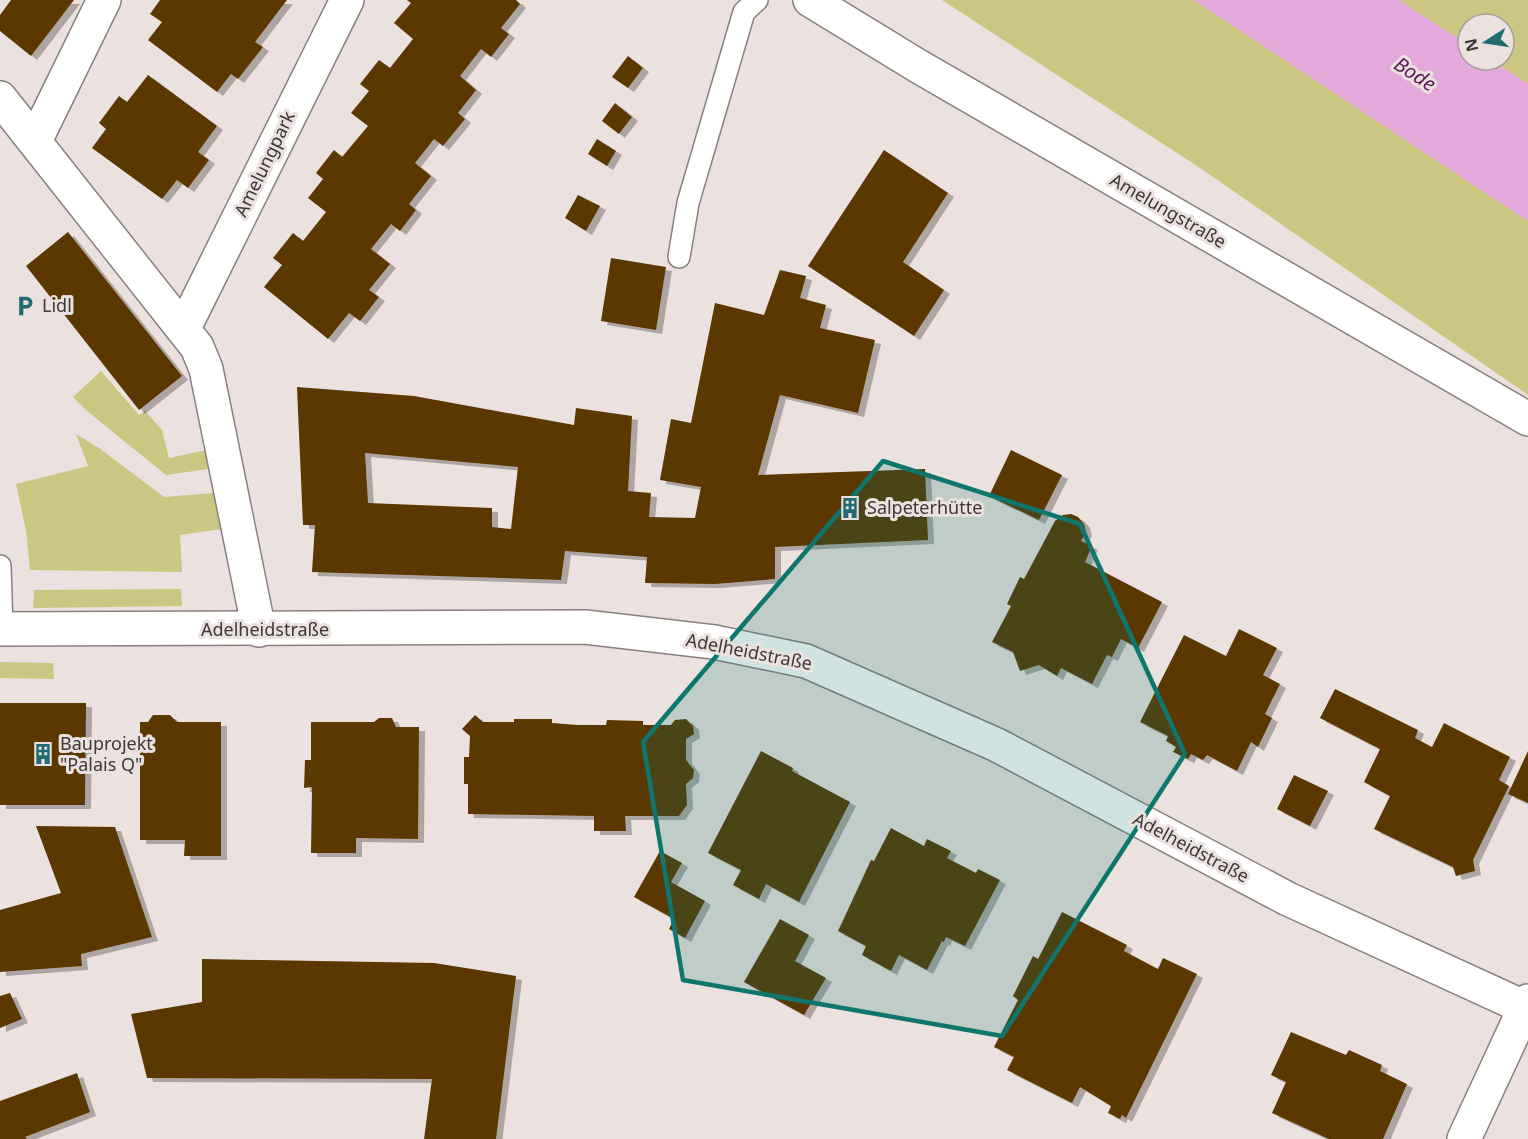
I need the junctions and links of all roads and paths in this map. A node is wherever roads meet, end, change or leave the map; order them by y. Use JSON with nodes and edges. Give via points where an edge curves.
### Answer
{"nodes":[{"id":1,"x":104,"y":0,"type":"edge"},
{"id":2,"x":347,"y":0,"type":"edge"},
{"id":3,"x":757,"y":0,"type":"edge"},
{"id":4,"x":810,"y":0,"type":"edge"},
{"id":5,"x":0,"y":98,"type":"edge"},
{"id":6,"x":35,"y":141,"type":"junction"},
{"id":7,"x":679,"y":256,"type":"dead end"},
{"id":8,"x":184,"y":328,"type":"junction"},
{"id":9,"x":1528,"y":420,"type":"edge"},
{"id":10,"x":0,"y":566,"type":"edge"},
{"id":11,"x":1,"y":629,"type":"edge"},
{"id":12,"x":259,"y":630,"type":"junction"},
{"id":13,"x":1527,"y":1006,"type":"edge"},
{"id":14,"x":1464,"y":1139,"type":"edge"}],
"edges":[{"from":1,"to":6,"type":"street"},
{"from":2,"to":8,"type":"street","name":"Amelungpark"},
{"from":3,"to":7,"type":"lane","via":[[744,12],[688,203]]},
{"from":4,"to":9,"type":"street","name":"Amelungstraße"},
{"from":5,"to":6,"type":"street"},
{"from":6,"to":8,"type":"street"},
{"from":8,"to":12,"type":"street","via":[[206,369]]},
{"from":10,"to":11,"type":"lane"},
{"from":11,"to":12,"type":"street","name":"Adelheidstraße"},
{"from":12,"to":13,"type":"street","name":"Adelheidstraße","via":[[585,627],[714,642],[806,661],[997,745],[1288,899]]},
{"from":13,"to":14,"type":"street"}]}
